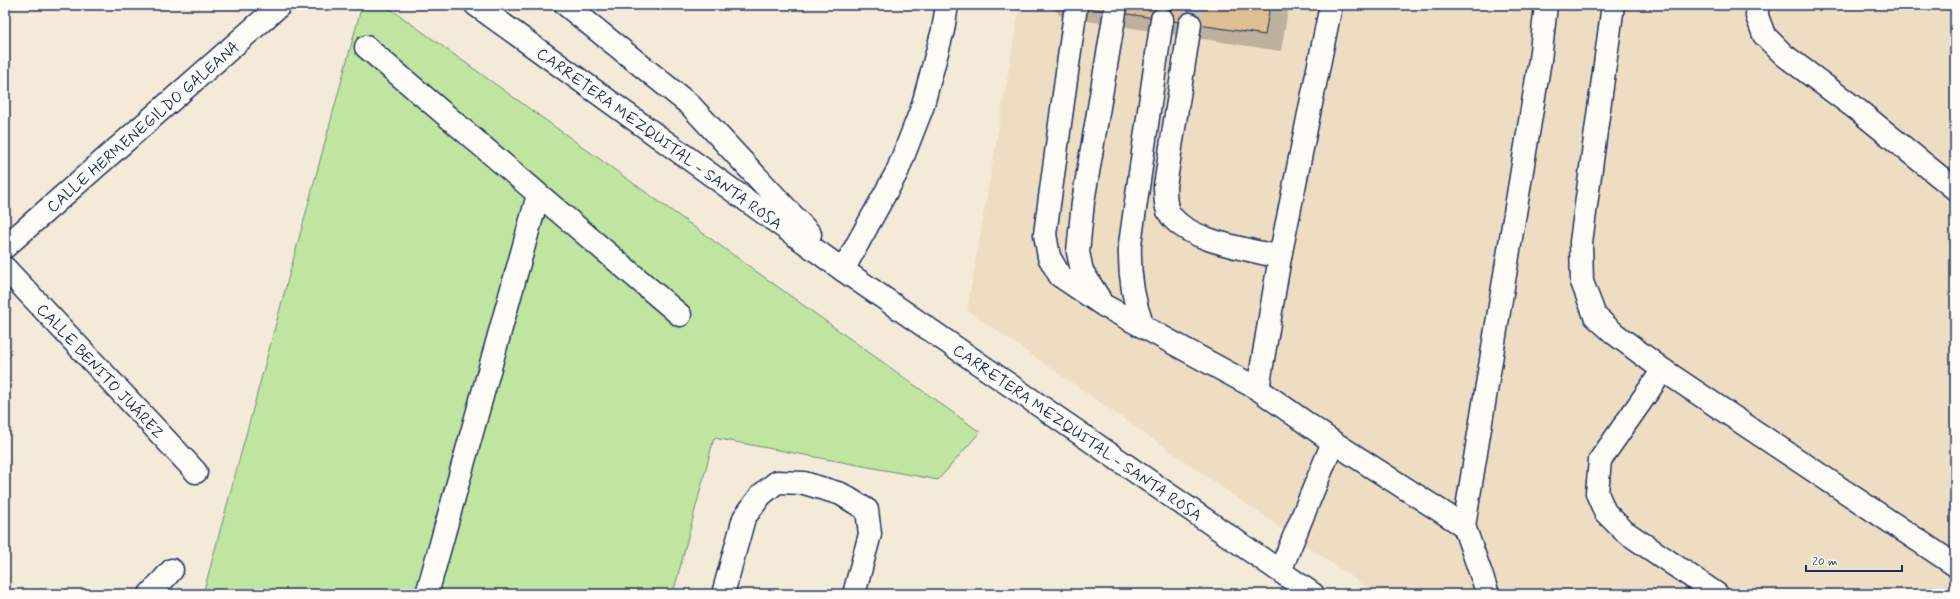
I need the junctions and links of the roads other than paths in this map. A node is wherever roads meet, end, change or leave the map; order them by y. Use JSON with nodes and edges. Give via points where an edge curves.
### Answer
{"nodes":[{"id":1,"x":280,"y":5,"type":"edge"},
{"id":2,"x":476,"y":5,"type":"edge"},
{"id":3,"x":566,"y":5,"type":"edge"},
{"id":4,"x":947,"y":5,"type":"edge"},
{"id":5,"x":1331,"y":5,"type":"edge"},
{"id":6,"x":1546,"y":5,"type":"edge"},
{"id":7,"x":1613,"y":5,"type":"edge"},
{"id":8,"x":1758,"y":5,"type":"edge"},
{"id":9,"x":1076,"y":6,"type":"dead end"},
{"id":10,"x":1115,"y":12,"type":"dead end"},
{"id":11,"x":1162,"y":19,"type":"tunnel mouth"},
{"id":12,"x":1190,"y":24,"type":"tunnel mouth"},
{"id":13,"x":366,"y":47,"type":"dead end"},
{"id":14,"x":1955,"y":189,"type":"edge"},
{"id":15,"x":538,"y":196,"type":"junction"},
{"id":16,"x":5,"y":247,"type":"edge"},
{"id":17,"x":1280,"y":257,"type":"junction"},
{"id":18,"x":5,"y":268,"type":"edge"},
{"id":19,"x":843,"y":270,"type":"junction"},
{"id":20,"x":1103,"y":304,"type":"junction"},
{"id":21,"x":680,"y":315,"type":"dead end"},
{"id":22,"x":1142,"y":324,"type":"junction"},
{"id":23,"x":1662,"y":370,"type":"junction"},
{"id":24,"x":1258,"y":389,"type":"junction"},
{"id":25,"x":1333,"y":442,"type":"junction"},
{"id":26,"x":196,"y":472,"type":"dead end"},
{"id":27,"x":1464,"y":526,"type":"junction"},
{"id":28,"x":1955,"y":565,"type":"edge"},
{"id":29,"x":172,"y":570,"type":"dead end"},
{"id":30,"x":1280,"y":571,"type":"junction"},
{"id":31,"x":150,"y":594,"type":"edge"},
{"id":32,"x":427,"y":594,"type":"edge"},
{"id":33,"x":723,"y":594,"type":"edge"},
{"id":34,"x":854,"y":594,"type":"edge"},
{"id":35,"x":1313,"y":594,"type":"edge"},
{"id":36,"x":1488,"y":594,"type":"edge"},
{"id":37,"x":1716,"y":594,"type":"edge"}],
"edges":[{"from":1,"to":16,"type":"main road","name":"CALLE HERMENEGILDO GALEANA"},
{"from":2,"to":19,"type":"main road","name":"CARRETERA MEZQUITAL - SANTA ROSA"},
{"from":3,"to":19,"type":"main road","name":"CARRETERA MEZQUITAL - SANTA ROSA","via":[[690,105]]},
{"from":4,"to":19,"type":"main road","via":[[943,30],[922,108],[897,172]]},
{"from":5,"to":17,"type":"main road"},
{"from":6,"to":27,"type":"main road","via":[[1540,60]]},
{"from":7,"to":23,"type":"main road","via":[[1581,242],[1582,282],[1595,316]]},
{"from":8,"to":14,"type":"main road","via":[[1757,16],[1764,35],[1784,55],[1859,111]]},
{"from":9,"to":20,"type":"main road","via":[[1045,234],[1049,257],[1060,276]]},
{"from":10,"to":20,"type":"main road","via":[[1078,252],[1082,271]]},
{"from":11,"to":22,"type":"main road","via":[[1130,244],[1129,271]]},
{"from":12,"to":17,"type":"main road","via":[[1165,186],[1167,210],[1178,224],[1204,238]]},
{"from":13,"to":15,"type":"main road"},
{"from":15,"to":21,"type":"main road"},
{"from":15,"to":32,"type":"main road"},
{"from":17,"to":24,"type":"main road"},
{"from":18,"to":26,"type":"main road","name":"CALLE BENITO JUÁREZ"},
{"from":19,"to":30,"type":"main road","name":"CARRETERA MEZQUITAL - SANTA ROSA"},
{"from":20,"to":22,"type":"main road"},
{"from":22,"to":24,"type":"main road"},
{"from":23,"to":28,"type":"main road"},
{"from":23,"to":37,"type":"main road","via":[[1600,460],[1597,494],[1605,512],[1624,531]]},
{"from":24,"to":25,"type":"main road"},
{"from":25,"to":27,"type":"main road"},
{"from":25,"to":30,"type":"main road"},
{"from":27,"to":36,"type":"main road"},
{"from":29,"to":31,"type":"main road"},
{"from":30,"to":35,"type":"main road","name":"CARRETERA MEZQUITAL - SANTA ROSA"},
{"from":33,"to":34,"type":"main road","via":[[744,518],[761,495],[777,482],[804,483],[842,494],[867,510],[870,534]]}]}
